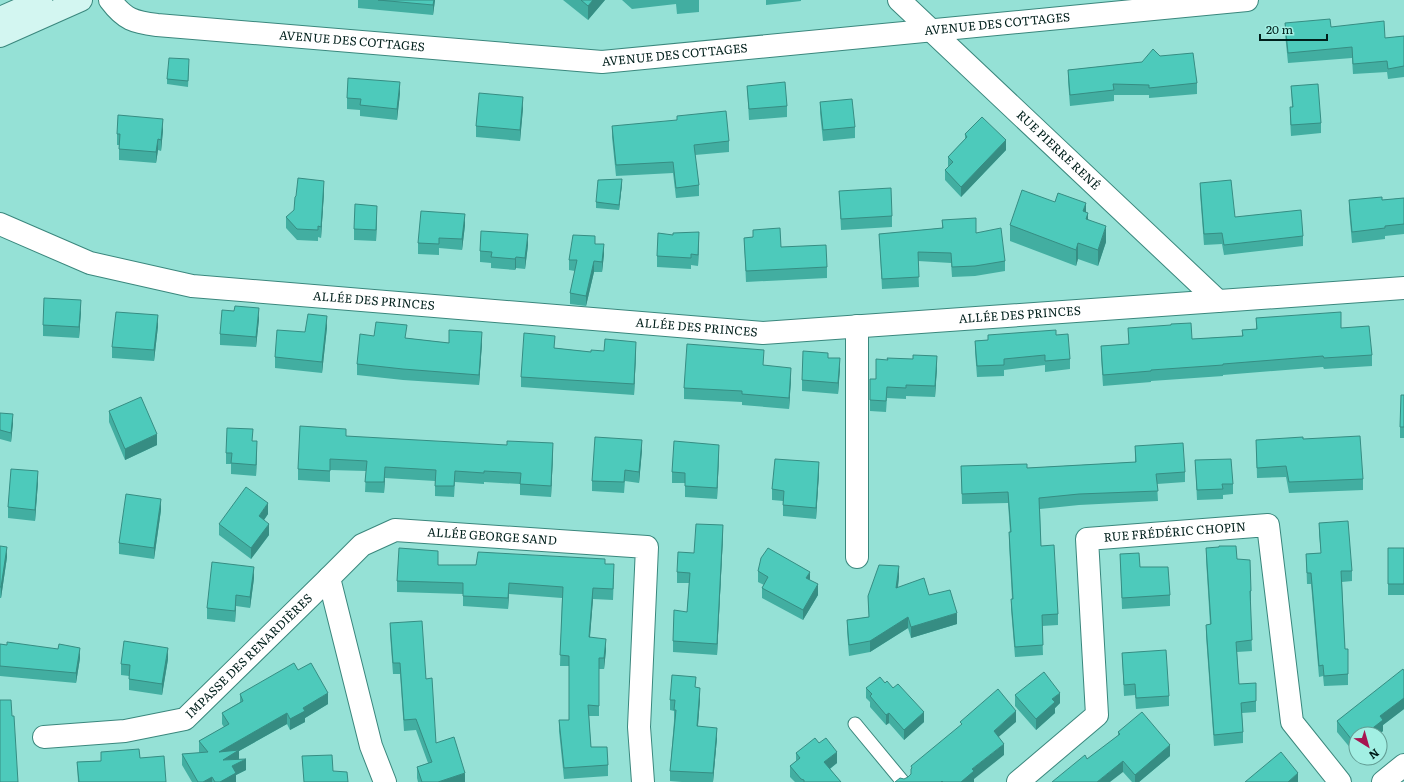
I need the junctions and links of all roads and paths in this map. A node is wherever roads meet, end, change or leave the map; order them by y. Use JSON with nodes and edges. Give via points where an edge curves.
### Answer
{"nodes":[{"id":1,"x":41,"y":0,"type":"edge"},
{"id":2,"x":81,"y":0,"type":"edge"},
{"id":3,"x":110,"y":0,"type":"edge"},
{"id":4,"x":899,"y":0,"type":"edge"},
{"id":5,"x":1248,"y":0,"type":"edge"},
{"id":6,"x":0,"y":18,"type":"edge"},
{"id":7,"x":930,"y":30,"type":"junction"},
{"id":8,"x":0,"y":36,"type":"edge"},
{"id":9,"x":0,"y":224,"type":"edge"},
{"id":10,"x":1404,"y":288,"type":"edge"},
{"id":11,"x":1218,"y":300,"type":"junction"},
{"id":12,"x":857,"y":326,"type":"junction"},
{"id":13,"x":857,"y":557,"type":"dead end"},
{"id":14,"x":329,"y":578,"type":"junction"},
{"id":15,"x":855,"y":724,"type":"dead end"},
{"id":16,"x":44,"y":737,"type":"dead end"},
{"id":17,"x":1404,"y":765,"type":"edge"},
{"id":18,"x":385,"y":782,"type":"edge"},
{"id":19,"x":644,"y":782,"type":"edge"},
{"id":20,"x":903,"y":782,"type":"edge"},
{"id":21,"x":1018,"y":782,"type":"edge"},
{"id":22,"x":1340,"y":782,"type":"edge"},
{"id":23,"x":1383,"y":782,"type":"edge"}],
"edges":[{"from":1,"to":6,"type":"main road"},
{"from":2,"to":8,"type":"main road"},
{"from":3,"to":7,"type":"street","name":"AVENUE DES COTTAGES","via":[[125,17],[157,25],[602,62]]},
{"from":4,"to":7,"type":"street","name":"RUE PIERRE RENÉ"},
{"from":5,"to":7,"type":"street","name":"AVENUE DES COTTAGES"},
{"from":7,"to":11,"type":"street","name":"RUE PIERRE RENÉ"},
{"from":9,"to":12,"type":"street","name":"ALLÉE DES PRINCES","via":[[90,264],[192,286],[763,332]]},
{"from":10,"to":11,"type":"street","name":"ALLÉE DES PRINCES"},
{"from":11,"to":12,"type":"street","name":"ALLÉE DES PRINCES"},
{"from":12,"to":13,"type":"street"},
{"from":14,"to":16,"type":"street","name":"IMPASSE DES RENARDIÈRES","via":[[185,719],[125,731]]},
{"from":14,"to":18,"type":"street","via":[[371,746]]},
{"from":14,"to":19,"type":"street","name":"ALLÉE GEORGE SAND","via":[[362,545],[395,530],[647,547],[638,727]]},
{"from":15,"to":20,"type":"lane"},
{"from":17,"to":23,"type":"street"},
{"from":21,"to":22,"type":"street","name":"RUE FRÉDÉRIC CHOPIN","via":[[1098,715],[1087,539],[1268,525],[1292,722]]}]}
